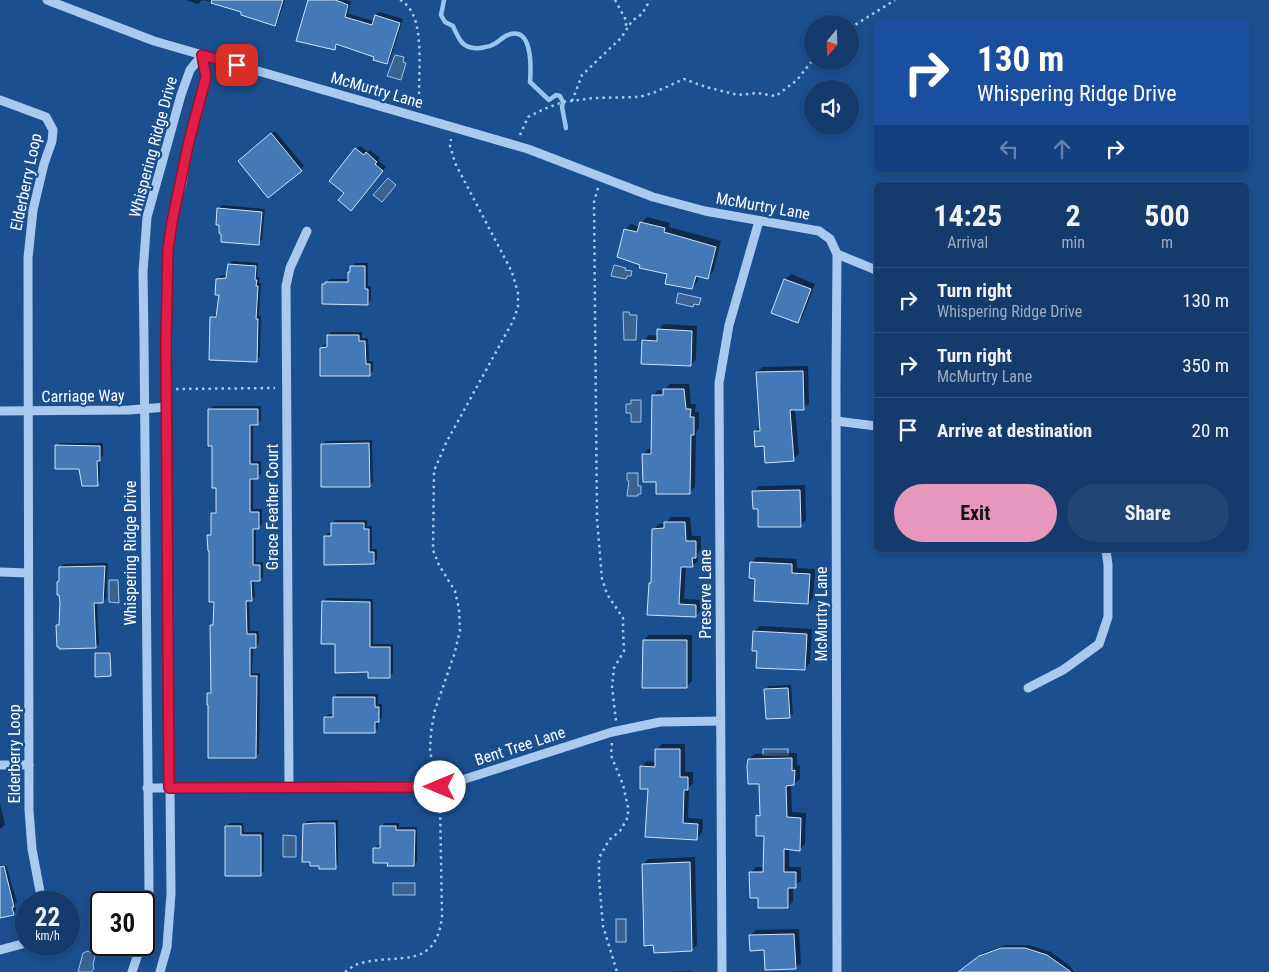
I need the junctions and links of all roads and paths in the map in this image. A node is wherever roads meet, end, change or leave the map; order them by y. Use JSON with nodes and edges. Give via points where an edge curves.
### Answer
{"nodes":[{"id":1,"x":47,"y":0,"type":"edge"},
{"id":2,"x":400,"y":0,"type":"edge"},
{"id":3,"x":615,"y":0,"type":"edge"},
{"id":4,"x":650,"y":0,"type":"edge"},
{"id":5,"x":895,"y":0,"type":"edge"},
{"id":6,"x":859,"y":22,"type":"edge"},
{"id":7,"x":626,"y":30,"type":"junction"},
{"id":8,"x":202,"y":55,"type":"junction"},
{"id":9,"x":805,"y":70,"type":"edge"},
{"id":10,"x":0,"y":100,"type":"edge"},
{"id":11,"x":572,"y":101,"type":"junction"},
{"id":12,"x":421,"y":118,"type":"junction"},
{"id":13,"x":452,"y":128,"type":"junction"},
{"id":14,"x":515,"y":145,"type":"junction"},
{"id":15,"x":601,"y":177,"type":"junction"},
{"id":16,"x":759,"y":221,"type":"junction"},
{"id":17,"x":307,"y":231,"type":"dead end"},
{"id":18,"x":838,"y":254,"type":"junction"},
{"id":19,"x":874,"y":269,"type":"edge"},
{"id":20,"x":287,"y":388,"type":"junction"},
{"id":21,"x":167,"y":389,"type":"junction"},
{"id":22,"x":167,"y":407,"type":"junction"},
{"id":23,"x":144,"y":408,"type":"junction"},
{"id":24,"x":0,"y":411,"type":"edge"},
{"id":25,"x":28,"y":412,"type":"junction"},
{"id":26,"x":836,"y":421,"type":"junction"},
{"id":27,"x":874,"y":426,"type":"edge"},
{"id":28,"x":1106,"y":552,"type":"edge"},
{"id":29,"x":0,"y":572,"type":"edge"},
{"id":30,"x":28,"y":573,"type":"junction"},
{"id":31,"x":1028,"y":688,"type":"dead end"},
{"id":32,"x":720,"y":722,"type":"junction"},
{"id":33,"x":612,"y":732,"type":"junction"},
{"id":34,"x":0,"y":765,"type":"edge"},
{"id":35,"x":29,"y":765,"type":"junction"},
{"id":36,"x":289,"y":787,"type":"junction"},
{"id":37,"x":440,"y":787,"type":"junction"},
{"id":38,"x":147,"y":788,"type":"junction"},
{"id":39,"x":169,"y":788,"type":"junction"},
{"id":40,"x":40,"y":891,"type":"edge"},
{"id":41,"x":149,"y":891,"type":"edge"},
{"id":42,"x":15,"y":946,"type":"edge"},
{"id":43,"x":0,"y":950,"type":"edge"},
{"id":44,"x":137,"y":956,"type":"edge"},
{"id":45,"x":132,"y":972,"type":"edge"},
{"id":46,"x":160,"y":972,"type":"edge"},
{"id":47,"x":345,"y":972,"type":"edge"},
{"id":48,"x":616,"y":972,"type":"edge"},
{"id":49,"x":722,"y":972,"type":"edge"},
{"id":50,"x":837,"y":972,"type":"edge"}],
"edges":[{"from":1,"to":8,"type":"street","name":"McMurtry Lane","via":[[145,38]]},
{"from":2,"to":12,"type":"path","via":[[412,12],[417,26]]},
{"from":3,"to":7,"type":"path","via":[[626,20]]},
{"from":4,"to":7,"type":"path"},
{"from":5,"to":6,"type":"path"},
{"from":7,"to":11,"type":"path","via":[[582,75]]},
{"from":8,"to":12,"type":"street","name":"McMurtry Lane"},
{"from":8,"to":21,"type":"street","name":"Whispering Ridge Drive","via":[[206,77],[189,141],[168,249]]},
{"from":8,"to":23,"type":"street","name":"Whispering Ridge Drive","via":[[190,70],[181,95],[147,217],[143,272]]},
{"from":9,"to":11,"type":"path","via":[[776,96],[738,95],[684,79],[639,97]]},
{"from":10,"to":25,"type":"street","name":"Elderberry Loop","via":[[46,117],[53,130],[33,210],[28,258]]},
{"from":11,"to":14,"type":"path","via":[[549,107],[528,118]]},
{"from":12,"to":13,"type":"street","name":"McMurtry Lane"},
{"from":13,"to":14,"type":"street","name":"McMurtry Lane"},
{"from":13,"to":37,"type":"path","via":[[450,146],[455,163],[512,272],[518,307],[514,321],[446,442],[434,471],[433,550],[455,591],[460,631],[431,732],[430,752]]},
{"from":14,"to":15,"type":"street","name":"McMurtry Lane"},
{"from":15,"to":16,"type":"street","name":"McMurtry Lane","via":[[653,197]]},
{"from":15,"to":33,"type":"path","via":[[594,202],[597,519],[602,579],[607,594],[623,618],[624,651],[614,668],[612,687],[617,718]]},
{"from":16,"to":18,"type":"street","name":"McMurtry Lane","via":[[819,231],[830,239]]},
{"from":16,"to":32,"type":"street","name":"Preserve Lane","via":[[729,325],[719,383]]},
{"from":17,"to":20,"type":"street","name":"Grace Feather Court","via":[[290,268],[286,286]]},
{"from":18,"to":19,"type":"street"},
{"from":18,"to":26,"type":"street","name":"McMurtry Lane"},
{"from":20,"to":21,"type":"path"},
{"from":20,"to":36,"type":"street","name":"Grace Feather Court"},
{"from":21,"to":22,"type":"street","name":"Whispering Ridge Drive"},
{"from":22,"to":23,"type":"street","name":"Carriage Way"},
{"from":22,"to":39,"type":"street","name":"Whispering Ridge Drive"},
{"from":23,"to":25,"type":"street","name":"Carriage Way"},
{"from":23,"to":38,"type":"street","name":"Whispering Ridge Drive"},
{"from":24,"to":25,"type":"street","name":"Carriage Way"},
{"from":25,"to":30,"type":"street","name":"Elderberry Loop"},
{"from":26,"to":27,"type":"street"},
{"from":26,"to":50,"type":"street","name":"McMurtry Lane"},
{"from":28,"to":31,"type":"street","via":[[1108,617],[1099,644],[1063,670]]},
{"from":29,"to":30,"type":"street"},
{"from":30,"to":35,"type":"street","name":"Elderberry Loop"},
{"from":32,"to":33,"type":"street","name":"Bent Tree Lane","via":[[660,722]]},
{"from":32,"to":49,"type":"street","name":"Preserve Lane"},
{"from":33,"to":37,"type":"street","name":"Bent Tree Lane"},
{"from":33,"to":48,"type":"path","via":[[611,755],[623,785],[628,817],[599,858],[598,879],[603,926]]},
{"from":34,"to":35,"type":"street"},
{"from":35,"to":40,"type":"street","name":"Elderberry Loop","via":[[32,849]]},
{"from":36,"to":37,"type":"street","name":"Bent Tree Lane"},
{"from":36,"to":39,"type":"street","name":"Bent Tree Lane"},
{"from":37,"to":47,"type":"path","via":[[440,934],[430,951],[416,960],[356,964]]},
{"from":38,"to":39,"type":"street","name":"Bent Tree Lane"},
{"from":38,"to":41,"type":"street","name":"Whispering Ridge Drive"},
{"from":39,"to":46,"type":"street","name":"Whispering Ridge Drive","via":[[170,894],[167,947]]},
{"from":42,"to":43,"type":"street"},
{"from":44,"to":45,"type":"street"}]}
